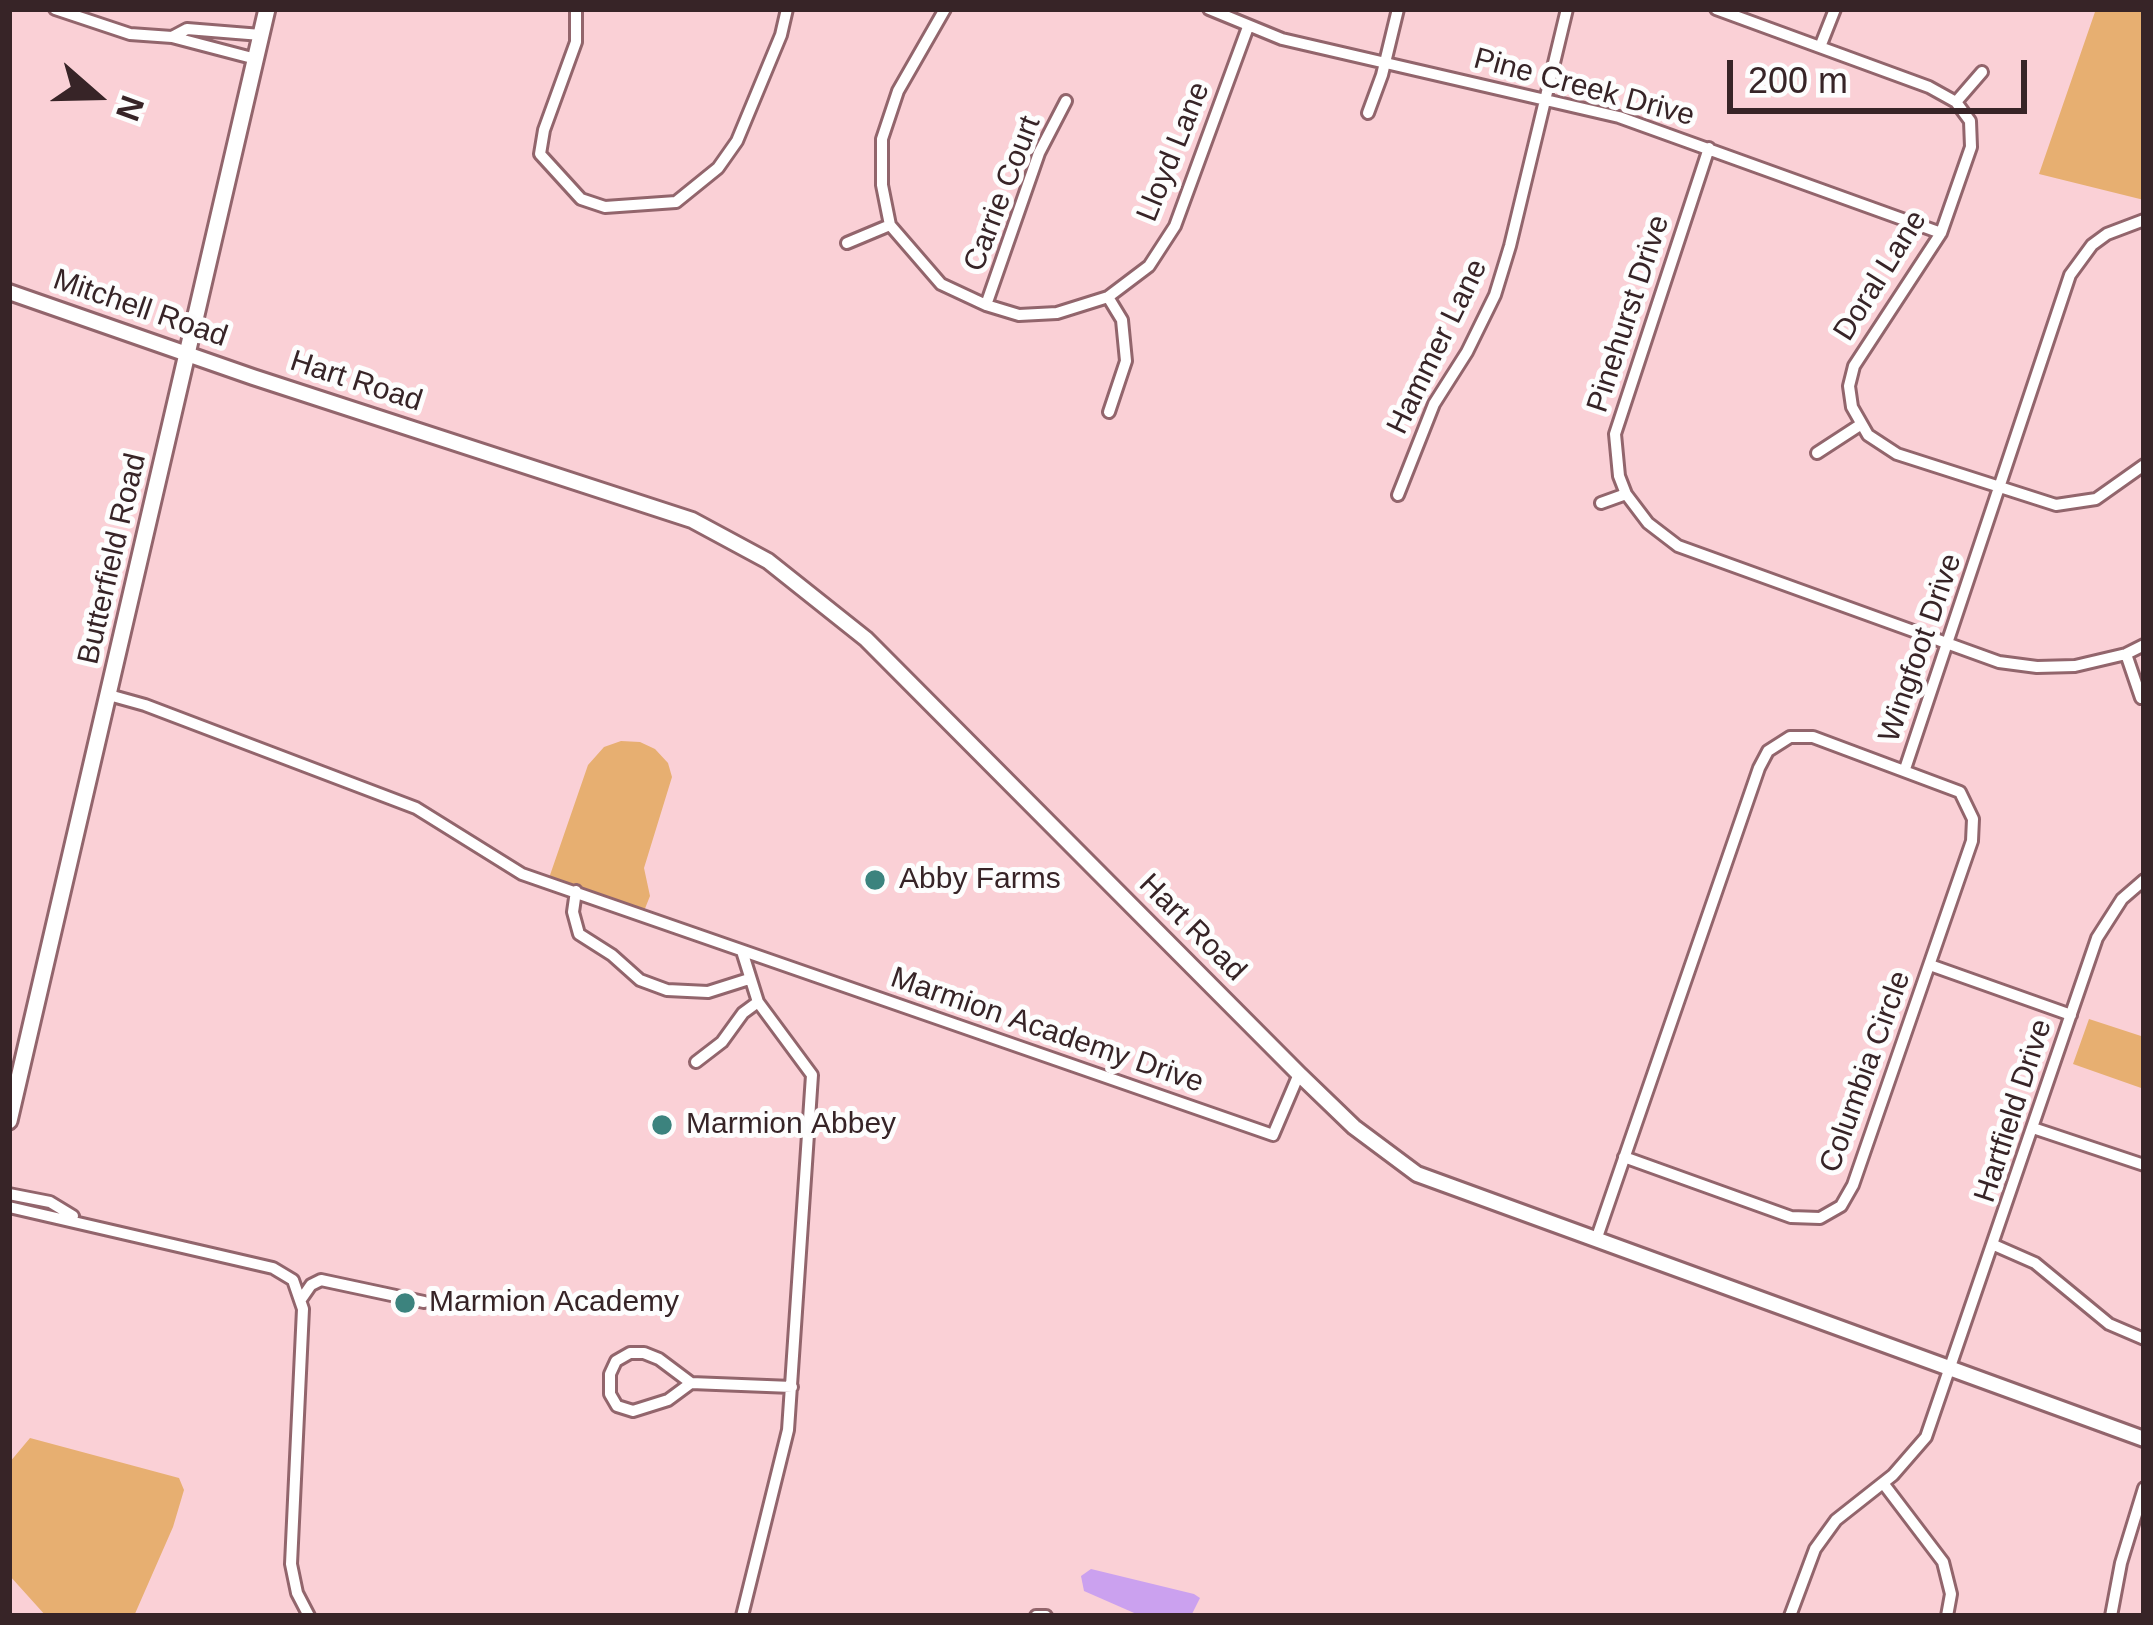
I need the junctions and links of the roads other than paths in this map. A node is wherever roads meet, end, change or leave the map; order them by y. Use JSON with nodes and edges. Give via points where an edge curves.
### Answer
{"nodes":[{"id":1,"x":56,"y":9,"type":"edge"},
{"id":2,"x":267,"y":9,"type":"edge"},
{"id":3,"x":576,"y":9,"type":"edge"},
{"id":4,"x":787,"y":9,"type":"edge"},
{"id":5,"x":945,"y":9,"type":"edge"},
{"id":6,"x":1209,"y":9,"type":"edge"},
{"id":7,"x":1398,"y":9,"type":"edge"},
{"id":8,"x":1567,"y":9,"type":"edge"},
{"id":9,"x":1716,"y":9,"type":"edge"},
{"id":10,"x":1834,"y":9,"type":"edge"},
{"id":11,"x":1248,"y":27,"type":"junction"},
{"id":12,"x":261,"y":35,"type":"junction"},
{"id":13,"x":172,"y":37,"type":"junction"},
{"id":14,"x":1820,"y":47,"type":"junction"},
{"id":15,"x":256,"y":59,"type":"junction"},
{"id":16,"x":1384,"y":62,"type":"junction"},
{"id":17,"x":1982,"y":72,"type":"dead end"},
{"id":18,"x":1544,"y":98,"type":"junction"},
{"id":19,"x":1066,"y":101,"type":"dead end"},
{"id":20,"x":1956,"y":101,"type":"junction"},
{"id":21,"x":1368,"y":113,"type":"dead end"},
{"id":22,"x":1709,"y":148,"type":"junction"},
{"id":23,"x":2144,"y":220,"type":"edge"},
{"id":24,"x":890,"y":224,"type":"junction"},
{"id":25,"x":1941,"y":233,"type":"junction"},
{"id":26,"x":847,"y":243,"type":"dead end"},
{"id":27,"x":9,"y":292,"type":"edge"},
{"id":28,"x":1108,"y":297,"type":"junction"},
{"id":29,"x":986,"y":305,"type":"junction"},
{"id":30,"x":188,"y":355,"type":"junction"},
{"id":31,"x":253,"y":377,"type":"joint"},
{"id":32,"x":1109,"y":412,"type":"dead end"},
{"id":33,"x":1860,"y":425,"type":"junction"},
{"id":34,"x":1817,"y":453,"type":"dead end"},
{"id":35,"x":2144,"y":465,"type":"edge"},
{"id":36,"x":1999,"y":489,"type":"junction"},
{"id":37,"x":1627,"y":494,"type":"junction"},
{"id":38,"x":1398,"y":495,"type":"dead end"},
{"id":39,"x":1601,"y":503,"type":"dead end"},
{"id":40,"x":1948,"y":645,"type":"junction"},
{"id":41,"x":2144,"y":645,"type":"edge"},
{"id":42,"x":2126,"y":654,"type":"junction"},
{"id":43,"x":109,"y":695,"type":"junction"},
{"id":44,"x":2141,"y":698,"type":"dead end"},
{"id":45,"x":1905,"y":769,"type":"junction"},
{"id":46,"x":2144,"y":880,"type":"edge"},
{"id":47,"x":576,"y":891,"type":"junction"},
{"id":48,"x":742,"y":950,"type":"junction"},
{"id":49,"x":1930,"y":965,"type":"junction"},
{"id":50,"x":749,"y":979,"type":"junction"},
{"id":51,"x":758,"y":1002,"type":"junction"},
{"id":52,"x":2071,"y":1015,"type":"junction"},
{"id":53,"x":696,"y":1062,"type":"dead end"},
{"id":54,"x":1299,"y":1074,"type":"junction"},
{"id":55,"x":9,"y":1121,"type":"edge"},
{"id":56,"x":2033,"y":1128,"type":"junction"},
{"id":57,"x":1624,"y":1156,"type":"junction"},
{"id":58,"x":2144,"y":1165,"type":"edge"},
{"id":59,"x":9,"y":1194,"type":"edge"},
{"id":60,"x":9,"y":1207,"type":"edge"},
{"id":61,"x":81,"y":1221,"type":"junction"},
{"id":62,"x":1596,"y":1240,"type":"junction"},
{"id":63,"x":1994,"y":1245,"type":"junction"},
{"id":64,"x":286,"y":1273,"type":"junction"},
{"id":65,"x":321,"y":1280,"type":"junction"},
{"id":66,"x":302,"y":1298,"type":"junction"},
{"id":67,"x":424,"y":1302,"type":"dead end"},
{"id":68,"x":2144,"y":1339,"type":"edge"},
{"id":69,"x":1952,"y":1371,"type":"junction"},
{"id":70,"x":691,"y":1383,"type":"junction"},
{"id":71,"x":792,"y":1388,"type":"junction"},
{"id":72,"x":2144,"y":1439,"type":"edge"},
{"id":73,"x":1883,"y":1483,"type":"junction"},
{"id":74,"x":2144,"y":1488,"type":"edge"},
{"id":75,"x":309,"y":1616,"type":"edge"},
{"id":76,"x":742,"y":1616,"type":"edge"},
{"id":77,"x":1036,"y":1616,"type":"edge"},
{"id":78,"x":1046,"y":1616,"type":"edge"},
{"id":79,"x":1790,"y":1616,"type":"edge"},
{"id":80,"x":1947,"y":1616,"type":"edge"},
{"id":81,"x":2111,"y":1616,"type":"edge"}],
"edges":[{"from":1,"to":13,"type":"street","via":[[130,34]]},
{"from":2,"to":12,"type":"main road","name":"Butterfield Road"},
{"from":3,"to":4,"type":"street","via":[[576,42],[540,154],[580,199],[605,207],[676,202],[718,168],[737,141]]},
{"from":5,"to":24,"type":"street","via":[[898,91],[882,140]]},
{"from":6,"to":11,"type":"street","name":"Pine Creek Drive"},
{"from":7,"to":16,"type":"street"},
{"from":8,"to":18,"type":"street","name":"Hammer Lane"},
{"from":9,"to":14,"type":"street"},
{"from":10,"to":14,"type":"street"},
{"from":11,"to":16,"type":"street","name":"Pine Creek Drive"},
{"from":11,"to":28,"type":"street","name":"Lloyd Lane","via":[[1175,226],[1149,266]]},
{"from":12,"to":13,"type":"street","via":[[187,29]]},
{"from":12,"to":15,"type":"main road","name":"Butterfield Road"},
{"from":13,"to":15,"type":"street"},
{"from":14,"to":20,"type":"street"},
{"from":15,"to":30,"type":"main road","name":"Butterfield Road"},
{"from":16,"to":18,"type":"street","name":"Pine Creek Drive"},
{"from":16,"to":21,"type":"street"},
{"from":17,"to":20,"type":"street"},
{"from":18,"to":22,"type":"street","name":"Pine Creek Drive"},
{"from":18,"to":38,"type":"street","name":"Hammer Lane","via":[[1495,295],[1434,404]]},
{"from":19,"to":29,"type":"street","name":"Carrie Court","via":[[1039,153]]},
{"from":20,"to":25,"type":"street","name":"Doral Lane","via":[[1972,138]]},
{"from":22,"to":25,"type":"street","name":"Pine Creek Drive"},
{"from":22,"to":37,"type":"street","name":"Pinehurst Drive","via":[[1619,413],[1615,455]]},
{"from":23,"to":36,"type":"street","name":"Wingfoot Drive","via":[[2092,245],[2070,275]]},
{"from":24,"to":26,"type":"street"},
{"from":24,"to":29,"type":"street","via":[[941,284]]},
{"from":25,"to":33,"type":"street","name":"Doral Lane","via":[[1854,366],[1850,397]]},
{"from":27,"to":30,"type":"street","name":"Mitchell Road"},
{"from":28,"to":29,"type":"street","via":[[1057,313],[1019,315]]},
{"from":28,"to":32,"type":"street","via":[[1122,320],[1126,361]]},
{"from":30,"to":31,"type":"street","name":"Mitchell Road"},
{"from":30,"to":43,"type":"main road","name":"Butterfield Road"},
{"from":31,"to":54,"type":"street","name":"Hart Road","via":[[692,520],[768,561],[866,639]]},
{"from":33,"to":34,"type":"street"},
{"from":33,"to":36,"type":"street","via":[[1886,449]]},
{"from":35,"to":36,"type":"street","via":[[2083,502],[2056,505]]},
{"from":36,"to":40,"type":"street","name":"Wingfoot Drive"},
{"from":37,"to":39,"type":"street"},
{"from":37,"to":40,"type":"street","via":[[1648,524],[1678,546]]},
{"from":40,"to":42,"type":"street","via":[[2037,667]]},
{"from":40,"to":45,"type":"street","name":"Wingfoot Drive"},
{"from":41,"to":42,"type":"street"},
{"from":42,"to":44,"type":"street"},
{"from":43,"to":47,"type":"street","name":"Marmion Academy Drive","via":[[416,808],[521,874]]},
{"from":43,"to":55,"type":"main road","name":"Butterfield Road"},
{"from":45,"to":49,"type":"street","name":"Columbia Circle","via":[[1954,787],[1973,820]]},
{"from":45,"to":57,"type":"street","name":"Wingfoot Drive","via":[[1813,737],[1790,737],[1768,751]]},
{"from":46,"to":52,"type":"street","name":"Hartfield Drive","via":[[2108,917]]},
{"from":47,"to":48,"type":"street","name":"Marmion Academy Drive"},
{"from":47,"to":50,"type":"street","via":[[579,934],[640,980],[707,992]]},
{"from":48,"to":50,"type":"street"},
{"from":48,"to":54,"type":"street","name":"Marmion Academy Drive","via":[[1273,1135]]},
{"from":49,"to":52,"type":"street"},
{"from":49,"to":57,"type":"street","name":"Columbia Circle","via":[[1852,1185],[1832,1214],[1791,1217]]},
{"from":50,"to":51,"type":"street"},
{"from":51,"to":53,"type":"street"},
{"from":51,"to":71,"type":"street","via":[[812,1075]]},
{"from":52,"to":56,"type":"street","name":"Hartfield Drive"},
{"from":54,"to":62,"type":"street","name":"Hart Road","via":[[1417,1174]]},
{"from":56,"to":58,"type":"street"},
{"from":56,"to":63,"type":"street","name":"Hartfield Drive"},
{"from":57,"to":62,"type":"street","name":"Wingfoot Drive"},
{"from":59,"to":61,"type":"street","via":[[50,1202]]},
{"from":60,"to":61,"type":"street"},
{"from":61,"to":64,"type":"street"},
{"from":62,"to":69,"type":"street","name":"Hart Road"},
{"from":63,"to":68,"type":"street","via":[[2035,1263],[2109,1324]]},
{"from":63,"to":69,"type":"street","name":"Hartfield Drive"},
{"from":64,"to":65,"type":"street"},
{"from":64,"to":66,"type":"street"},
{"from":65,"to":66,"type":"street"},
{"from":65,"to":67,"type":"street"},
{"from":66,"to":75,"type":"street","via":[[291,1564]]},
{"from":69,"to":72,"type":"street","name":"Hart Road"},
{"from":69,"to":73,"type":"street","name":"Hartfield Drive","via":[[1926,1437]]},
{"from":70,"to":70,"type":"street","via":[[644,1353],[630,1353],[616,1360],[609,1384],[617,1406],[633,1411]]},
{"from":70,"to":71,"type":"street"},
{"from":71,"to":76,"type":"street","via":[[784,1458]]},
{"from":73,"to":79,"type":"street","name":"Hartfield Drive","via":[[1836,1520],[1815,1549]]},
{"from":73,"to":80,"type":"street","via":[[1943,1562]]},
{"from":74,"to":81,"type":"street"},
{"from":77,"to":78,"type":"street"}]}
